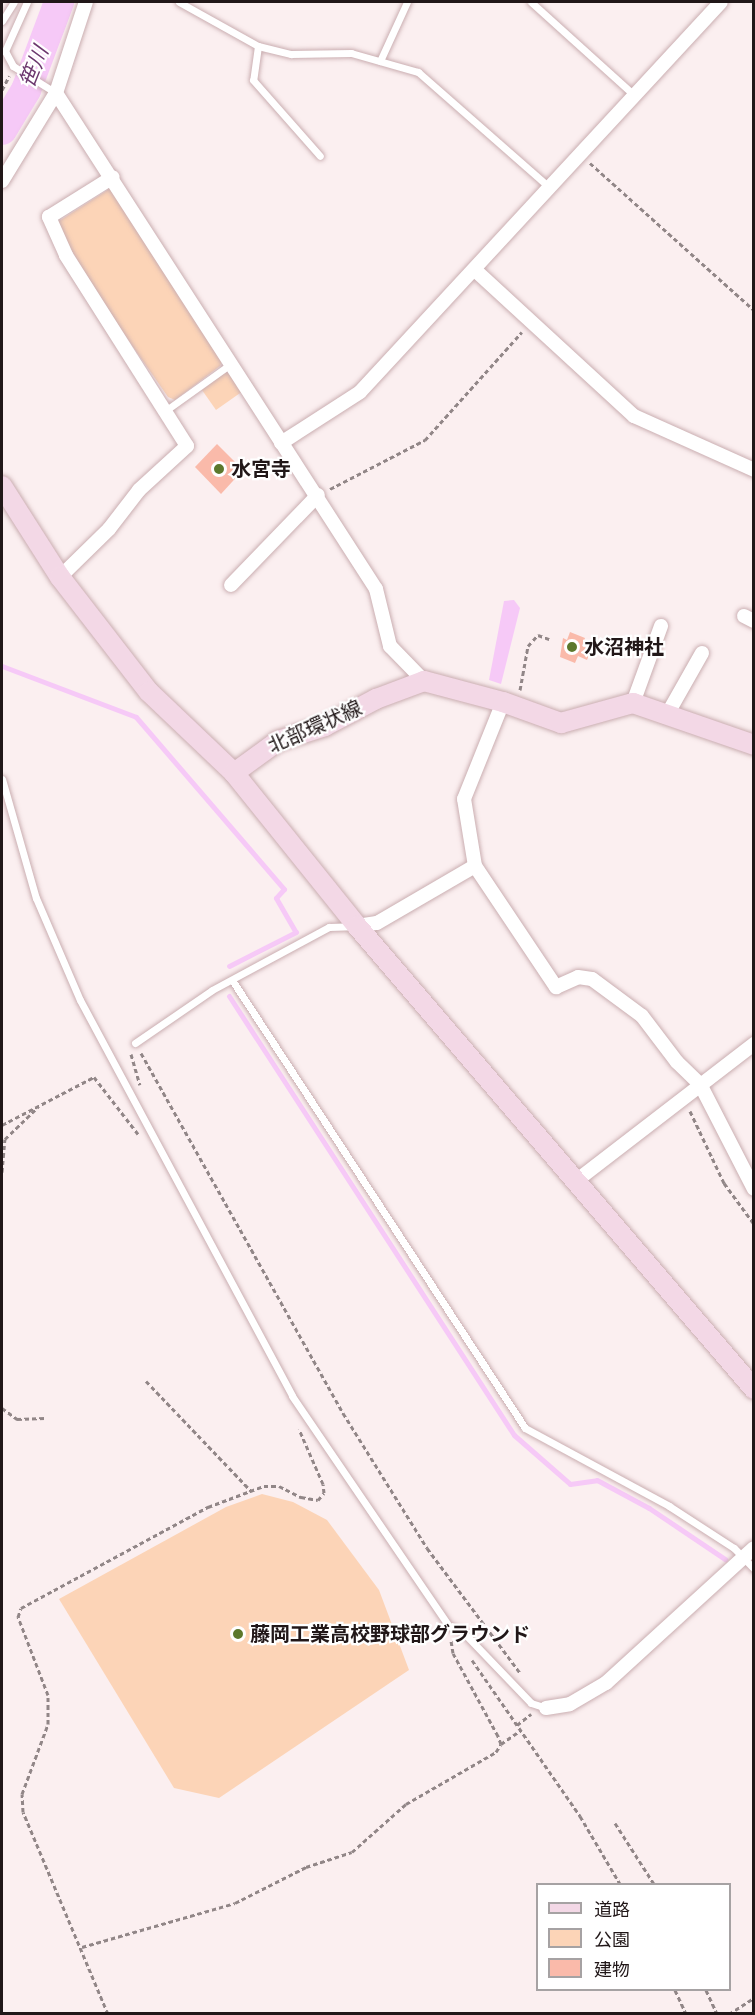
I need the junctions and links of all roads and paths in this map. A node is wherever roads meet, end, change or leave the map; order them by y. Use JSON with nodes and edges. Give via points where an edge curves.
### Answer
{"nodes":[{"id":1,"x":14,"y":2,"type":"edge"},
{"id":2,"x":27,"y":2,"type":"edge"},
{"id":3,"x":86,"y":2,"type":"edge"},
{"id":4,"x":179,"y":2,"type":"edge"},
{"id":5,"x":407,"y":2,"type":"edge"},
{"id":6,"x":531,"y":2,"type":"edge"},
{"id":7,"x":721,"y":2,"type":"edge"},
{"id":8,"x":2,"y":21,"type":"edge"},
{"id":9,"x":258,"y":46,"type":"junction"},
{"id":10,"x":380,"y":61,"type":"junction"},
{"id":11,"x":16,"y":68,"type":"junction"},
{"id":12,"x":2,"y":90,"type":"edge"},
{"id":13,"x":52,"y":90,"type":"junction"},
{"id":14,"x":635,"y":96,"type":"junction"},
{"id":15,"x":582,"y":155,"type":"junction"},
{"id":16,"x":320,"y":156,"type":"dead end"},
{"id":17,"x":113,"y":177,"type":"junction"},
{"id":18,"x":2,"y":181,"type":"edge"},
{"id":19,"x":550,"y":189,"type":"junction"},
{"id":20,"x":475,"y":270,"type":"junction"},
{"id":21,"x":753,"y":310,"type":"edge"},
{"id":22,"x":531,"y":321,"type":"junction"},
{"id":23,"x":232,"y":363,"type":"junction"},
{"id":24,"x":165,"y":411,"type":"junction"},
{"id":25,"x":281,"y":443,"type":"junction"},
{"id":26,"x":753,"y":470,"type":"edge"},
{"id":27,"x":2,"y":486,"type":"edge"},
{"id":28,"x":318,"y":495,"type":"junction"},
{"id":29,"x":60,"y":577,"type":"junction"},
{"id":30,"x":231,"y":585,"type":"dead end"},
{"id":31,"x":661,"y":626,"type":"dead end"},
{"id":32,"x":549,"y":639,"type":"dead end"},
{"id":33,"x":702,"y":653,"type":"dead end"},
{"id":34,"x":524,"y":671,"type":"dead end"},
{"id":35,"x":424,"y":681,"type":"junction"},
{"id":36,"x":503,"y":702,"type":"junction"},
{"id":37,"x":633,"y":703,"type":"junction"},
{"id":38,"x":668,"y":713,"type":"junction"},
{"id":39,"x":753,"y":745,"type":"edge"},
{"id":40,"x":234,"y":773,"type":"junction"},
{"id":41,"x":2,"y":779,"type":"edge"},
{"id":42,"x":475,"y":866,"type":"junction"},
{"id":43,"x":357,"y":926,"type":"junction"},
{"id":44,"x":232,"y":980,"type":"junction"},
{"id":45,"x":135,"y":1043,"type":"joint"},
{"id":46,"x":753,"y":1044,"type":"edge"},
{"id":47,"x":700,"y":1084,"type":"junction"},
{"id":48,"x":681,"y":1099,"type":"junction"},
{"id":49,"x":43,"y":1102,"type":"junction"},
{"id":50,"x":2,"y":1125,"type":"edge"},
{"id":51,"x":161,"y":1156,"type":"junction"},
{"id":52,"x":2,"y":1172,"type":"edge"},
{"id":53,"x":576,"y":1181,"type":"junction"},
{"id":54,"x":753,"y":1189,"type":"edge"},
{"id":55,"x":753,"y":1224,"type":"edge"},
{"id":56,"x":146,"y":1381,"type":"dead end"},
{"id":57,"x":753,"y":1389,"type":"edge"},
{"id":58,"x":2,"y":1408,"type":"edge"},
{"id":59,"x":45,"y":1418,"type":"dead end"},
{"id":60,"x":297,"y":1424,"type":"dead end"},
{"id":61,"x":251,"y":1491,"type":"junction"},
{"id":62,"x":750,"y":1558,"type":"edge"},
{"id":63,"x":449,"y":1626,"type":"junction"},
{"id":64,"x":469,"y":1656,"type":"dead end"},
{"id":65,"x":525,"y":1680,"type":"dead end"},
{"id":66,"x":543,"y":1708,"type":"junction"},
{"id":67,"x":517,"y":1725,"type":"junction"},
{"id":68,"x":521,"y":1730,"type":"junction"},
{"id":69,"x":501,"y":1744,"type":"junction"},
{"id":70,"x":615,"y":1823,"type":"dead end"},
{"id":71,"x":619,"y":1883,"type":"edge"},
{"id":72,"x":653,"y":1883,"type":"edge"},
{"id":73,"x":82,"y":1947,"type":"junction"},
{"id":74,"x":676,"y":1991,"type":"edge"},
{"id":75,"x":707,"y":1991,"type":"edge"},
{"id":76,"x":753,"y":1998,"type":"edge"},
{"id":77,"x":108,"y":2013,"type":"edge"},
{"id":78,"x":686,"y":2013,"type":"edge"},
{"id":79,"x":717,"y":2013,"type":"edge"},
{"id":80,"x":729,"y":2013,"type":"edge"}],
"edges":[{"from":1,"to":8,"type":"lane"},
{"from":2,"to":11,"type":"lane","via":[[6,44],[5,51]]},
{"from":3,"to":13,"type":"street"},
{"from":4,"to":9,"type":"lane"},
{"from":5,"to":10,"type":"lane"},
{"from":6,"to":14,"type":"lane"},
{"from":7,"to":14,"type":"street"},
{"from":9,"to":10,"type":"lane","via":[[291,54],[351,53]]},
{"from":9,"to":16,"type":"lane","via":[[253,80]]},
{"from":10,"to":19,"type":"lane","via":[[418,72]]},
{"from":11,"to":12,"type":"path"},
{"from":11,"to":13,"type":"lane"},
{"from":13,"to":17,"type":"street"},
{"from":13,"to":18,"type":"street"},
{"from":14,"to":15,"type":"street"},
{"from":15,"to":19,"type":"street"},
{"from":15,"to":21,"type":"path"},
{"from":17,"to":23,"type":"street"},
{"from":17,"to":24,"type":"street","via":[[50,217],[66,255]]},
{"from":19,"to":20,"type":"street"},
{"from":20,"to":22,"type":"street"},
{"from":20,"to":25,"type":"street","via":[[360,392]]},
{"from":22,"to":26,"type":"street","via":[[634,416]]},
{"from":22,"to":28,"type":"path","via":[[425,440]]},
{"from":23,"to":24,"type":"lane"},
{"from":23,"to":25,"type":"street"},
{"from":24,"to":29,"type":"street","via":[[187,446],[139,490],[109,529]]},
{"from":25,"to":28,"type":"street"},
{"from":27,"to":29,"type":"street"},
{"from":28,"to":30,"type":"street"},
{"from":28,"to":35,"type":"street","via":[[376,590],[390,646]]},
{"from":29,"to":40,"type":"street","via":[[149,692]]},
{"from":31,"to":37,"type":"street"},
{"from":32,"to":34,"type":"path","via":[[538,635],[528,646]]},
{"from":33,"to":38,"type":"street"},
{"from":35,"to":36,"type":"street"},
{"from":35,"to":40,"type":"street","name":"北部環状線","via":[[376,699],[325,726],[278,741]]},
{"from":36,"to":37,"type":"street","via":[[561,723]]},
{"from":36,"to":42,"type":"street","via":[[464,799]]},
{"from":37,"to":38,"type":"street"},
{"from":38,"to":39,"type":"street"},
{"from":40,"to":43,"type":"street"},
{"from":41,"to":51,"type":"lane","via":[[36,898],[56,946]]},
{"from":42,"to":43,"type":"street","via":[[376,923]]},
{"from":42,"to":47,"type":"street","via":[[556,987],[578,977],[592,979],[642,1016]]},
{"from":43,"to":44,"type":"lane","via":[[329,927]]},
{"from":43,"to":53,"type":"street"},
{"from":44,"to":45,"type":"lane"},
{"from":44,"to":62,"type":"lane","via":[[525,1428],[669,1506]]},
{"from":45,"to":65,"type":"path","via":[[342,1413],[428,1548]]},
{"from":46,"to":47,"type":"street"},
{"from":47,"to":48,"type":"street"},
{"from":47,"to":54,"type":"street"},
{"from":48,"to":53,"type":"street"},
{"from":48,"to":55,"type":"path","via":[[724,1183]]},
{"from":49,"to":50,"type":"path"},
{"from":49,"to":51,"type":"path","via":[[94,1077],[123,1118]]},
{"from":49,"to":52,"type":"path","via":[[5,1139]]},
{"from":51,"to":63,"type":"lane","via":[[292,1396]]},
{"from":53,"to":57,"type":"street"},
{"from":56,"to":61,"type":"path"},
{"from":58,"to":59,"type":"path","via":[[17,1419]]},
{"from":60,"to":61,"type":"path","via":[[324,1493],[310,1500],[279,1486]]},
{"from":61,"to":73,"type":"path","via":[[208,1507],[21,1608],[18,1617],[48,1695],[48,1724],[22,1794],[23,1812]]},
{"from":62,"to":66,"type":"street","via":[[606,1683],[570,1704]]},
{"from":63,"to":66,"type":"lane","via":[[463,1632],[531,1703]]},
{"from":63,"to":69,"type":"path","via":[[453,1653]]},
{"from":64,"to":67,"type":"path"},
{"from":66,"to":67,"type":"path"},
{"from":67,"to":68,"type":"path"},
{"from":68,"to":69,"type":"path"},
{"from":68,"to":71,"type":"path","via":[[580,1816]]},
{"from":69,"to":73,"type":"path","via":[[496,1752],[406,1804],[351,1852],[306,1868],[235,1903]]},
{"from":70,"to":72,"type":"path"},
{"from":73,"to":77,"type":"path"},
{"from":74,"to":78,"type":"path"},
{"from":75,"to":79,"type":"path"},
{"from":76,"to":80,"type":"path"}]}
